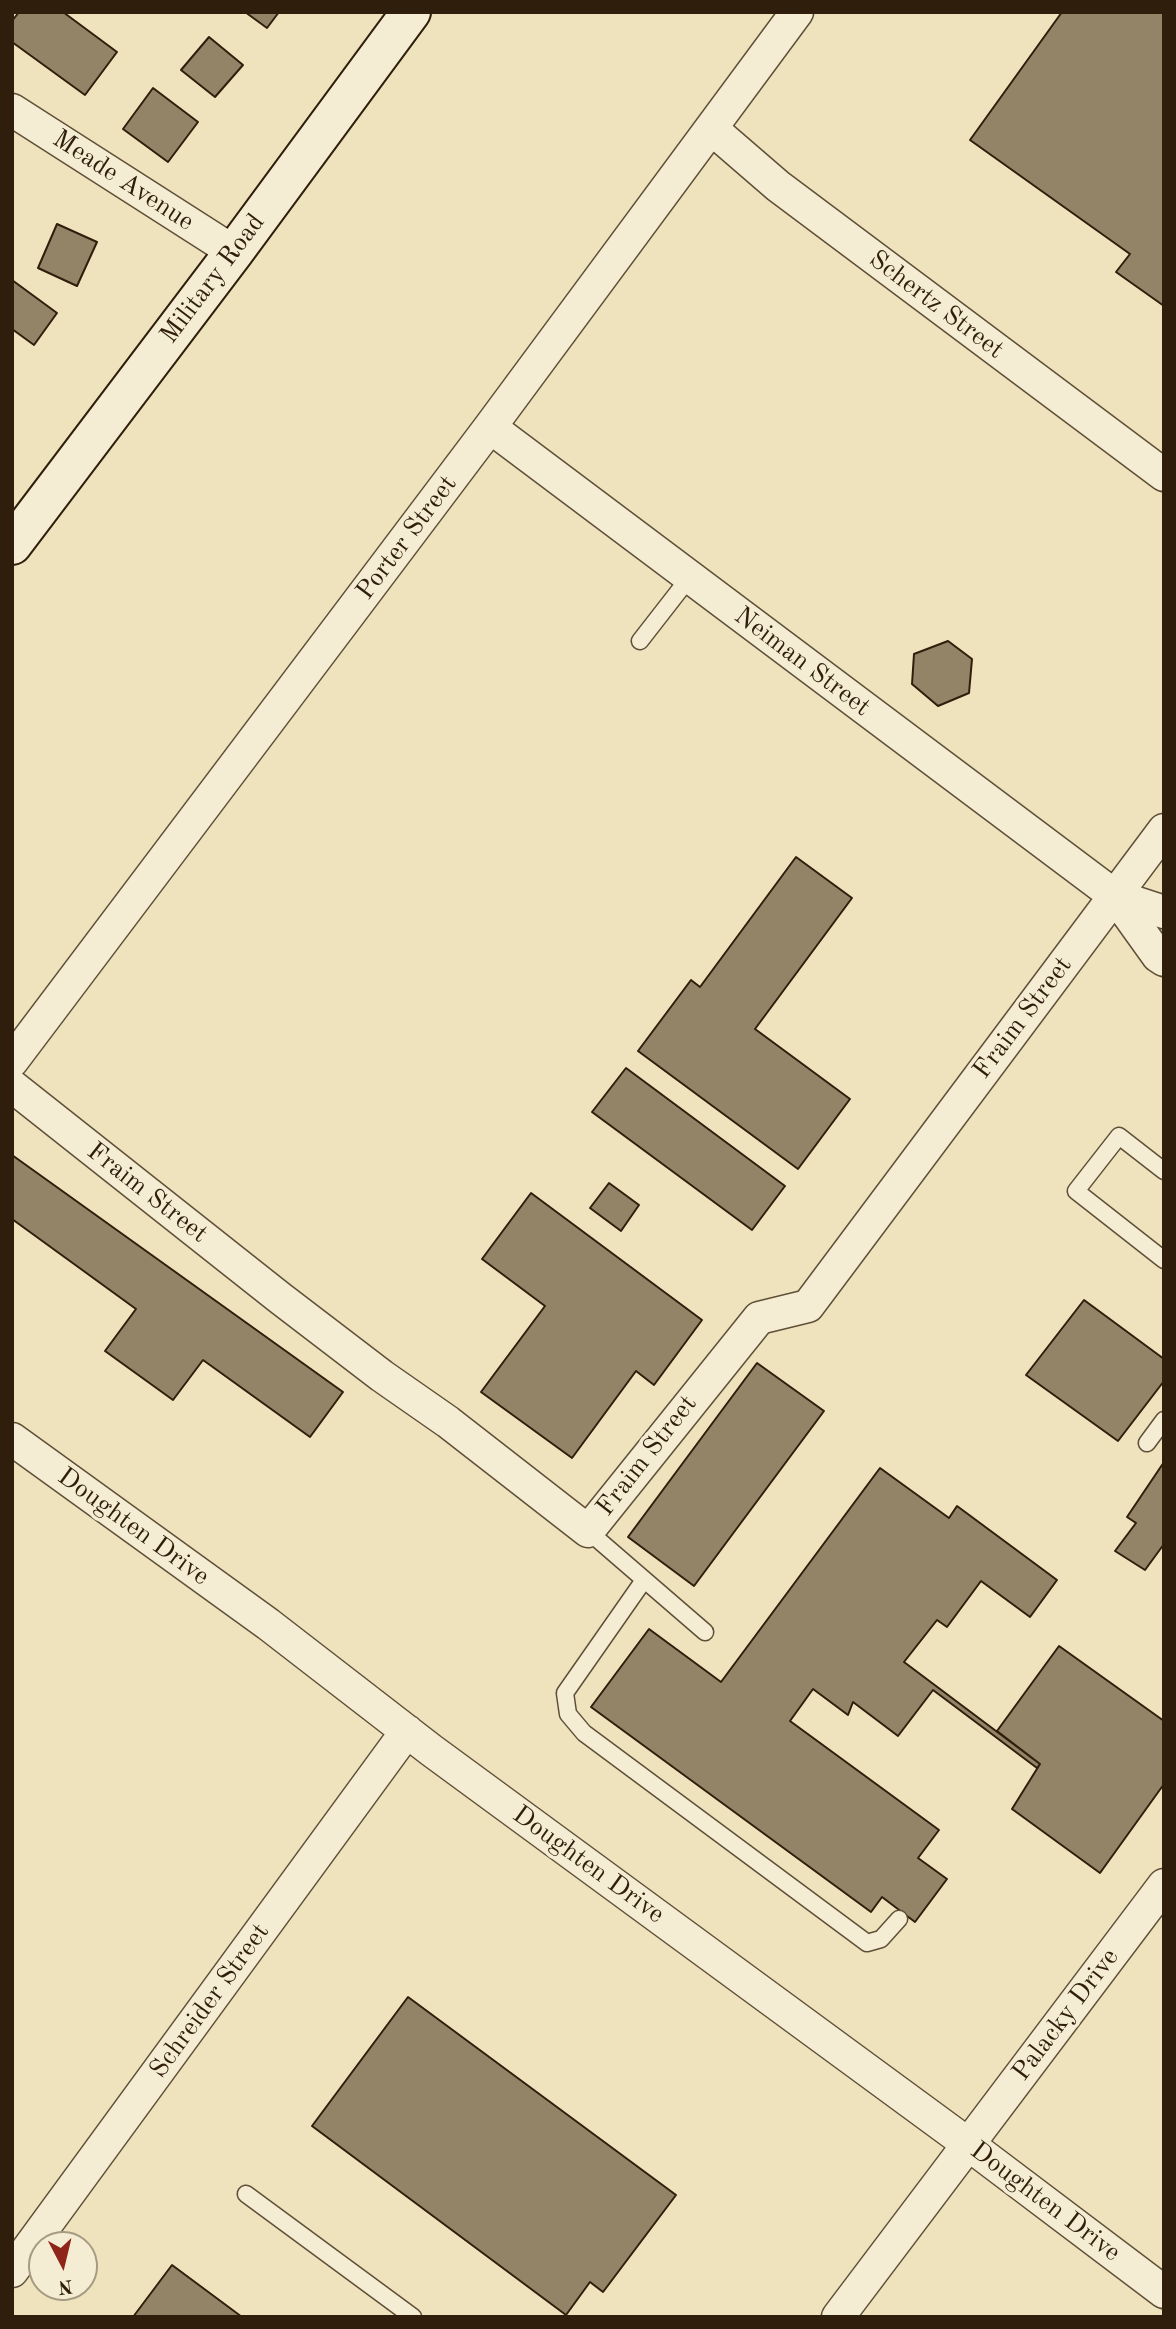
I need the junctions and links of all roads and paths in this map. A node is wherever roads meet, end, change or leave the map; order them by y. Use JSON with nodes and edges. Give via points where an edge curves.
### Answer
{"nodes":[{"id":1,"x":411,"y":12,"type":"edge"},
{"id":2,"x":797,"y":12,"type":"edge"},
{"id":3,"x":12,"y":110,"type":"edge"},
{"id":4,"x":712,"y":129,"type":"junction"},
{"id":5,"x":234,"y":252,"type":"junction"},
{"id":6,"x":490,"y":427,"type":"junction"},
{"id":7,"x":1164,"y":475,"type":"edge"},
{"id":8,"x":12,"y":545,"type":"edge"},
{"id":9,"x":689,"y":578,"type":"junction"},
{"id":10,"x":640,"y":641,"type":"dead end"},
{"id":11,"x":1164,"y":830,"type":"edge"},
{"id":12,"x":1115,"y":896,"type":"junction"},
{"id":13,"x":1164,"y":912,"type":"edge"},
{"id":14,"x":1164,"y":960,"type":"edge"},
{"id":15,"x":12,"y":1061,"type":"edge"},
{"id":16,"x":12,"y":1086,"type":"edge"},
{"id":17,"x":1164,"y":1171,"type":"edge"},
{"id":18,"x":1164,"y":1259,"type":"edge"},
{"id":19,"x":1164,"y":1420,"type":"edge"},
{"id":20,"x":12,"y":1439,"type":"edge"},
{"id":21,"x":1147,"y":1443,"type":"dead end"},
{"id":22,"x":589,"y":1531,"type":"junction"},
{"id":23,"x":644,"y":1580,"type":"junction"},
{"id":24,"x":705,"y":1632,"type":"dead end"},
{"id":25,"x":407,"y":1731,"type":"junction"},
{"id":26,"x":1164,"y":1885,"type":"edge"},
{"id":27,"x":899,"y":1919,"type":"dead end"},
{"id":28,"x":968,"y":2144,"type":"junction"},
{"id":29,"x":246,"y":2194,"type":"dead end"},
{"id":30,"x":12,"y":2271,"type":"edge"},
{"id":31,"x":1164,"y":2292,"type":"edge"},
{"id":32,"x":413,"y":2317,"type":"edge"},
{"id":33,"x":838,"y":2317,"type":"edge"}],
"edges":[{"from":1,"to":5,"type":"street","name":"Military Road"},
{"from":2,"to":4,"type":"street","name":"Porter Street"},
{"from":3,"to":5,"type":"street","name":"Meade Avenue"},
{"from":4,"to":6,"type":"street","name":"Porter Street"},
{"from":4,"to":7,"type":"street","name":"Schertz Street","via":[[778,186]]},
{"from":5,"to":8,"type":"street","name":"Military Road"},
{"from":6,"to":9,"type":"street","name":"Neiman Street"},
{"from":6,"to":15,"type":"street","name":"Porter Street"},
{"from":9,"to":10,"type":"lane"},
{"from":9,"to":12,"type":"street","name":"Neiman Street"},
{"from":11,"to":12,"type":"street","name":"Fraim Street"},
{"from":12,"to":13,"type":"street","name":"Neiman Street"},
{"from":12,"to":14,"type":"street","name":"Neiman Street"},
{"from":12,"to":22,"type":"street","name":"Fraim Street","via":[[808,1306],[759,1318]]},
{"from":16,"to":22,"type":"street","name":"Fraim Street","via":[[279,1298]]},
{"from":17,"to":18,"type":"lane","via":[[1119,1136],[1076,1191]]},
{"from":19,"to":21,"type":"lane"},
{"from":20,"to":25,"type":"street","name":"Doughten Drive"},
{"from":22,"to":23,"type":"lane"},
{"from":23,"to":24,"type":"lane"},
{"from":23,"to":27,"type":"lane","via":[[565,1693],[568,1714],[584,1733],[867,1943],[881,1939]]},
{"from":25,"to":28,"type":"street","name":"Doughten Drive"},
{"from":25,"to":30,"type":"street","name":"Schreider Street"},
{"from":26,"to":28,"type":"street","name":"Palacky Drive"},
{"from":28,"to":31,"type":"street","name":"Doughten Drive"},
{"from":28,"to":33,"type":"street","name":"Palacky Drive"},
{"from":29,"to":32,"type":"lane"}]}
